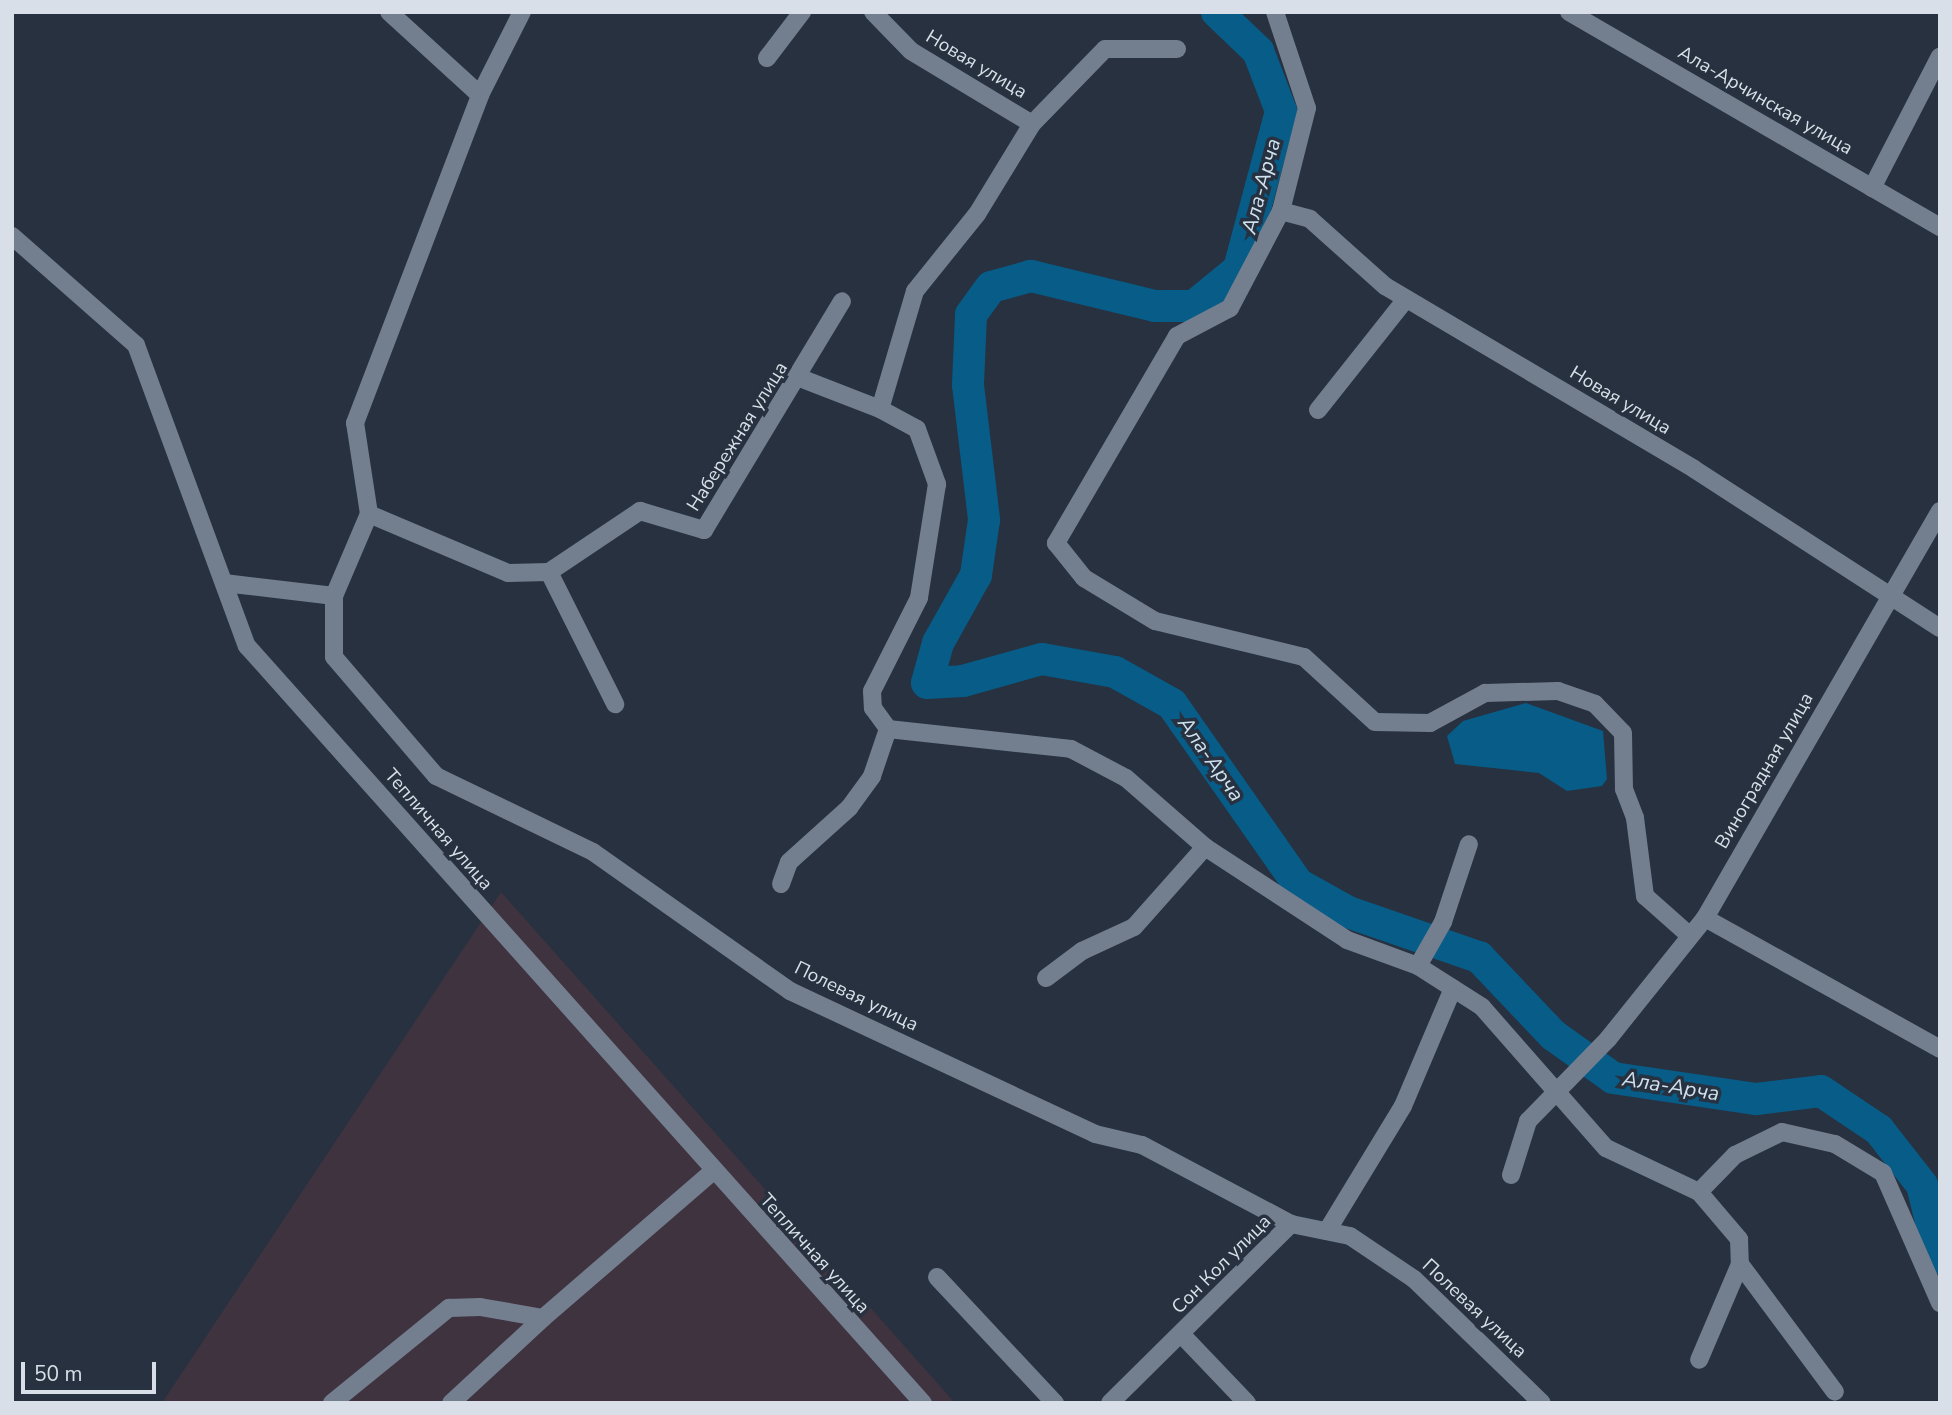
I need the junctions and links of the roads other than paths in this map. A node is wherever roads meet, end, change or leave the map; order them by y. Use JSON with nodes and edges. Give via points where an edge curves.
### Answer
{"nodes":[{"id":1,"x":389,"y":12,"type":"edge"},
{"id":2,"x":522,"y":12,"type":"edge"},
{"id":3,"x":802,"y":12,"type":"edge"},
{"id":4,"x":1275,"y":12,"type":"edge"},
{"id":5,"x":1569,"y":12,"type":"edge"},
{"id":6,"x":869,"y":13,"type":"edge"},
{"id":7,"x":1177,"y":49,"type":"dead end"},
{"id":8,"x":1940,"y":56,"type":"edge"},
{"id":9,"x":767,"y":58,"type":"dead end"},
{"id":10,"x":480,"y":95,"type":"junction"},
{"id":11,"x":1032,"y":124,"type":"junction"},
{"id":12,"x":1872,"y":188,"type":"junction"},
{"id":13,"x":1281,"y":211,"type":"junction"},
{"id":14,"x":1940,"y":227,"type":"edge"},
{"id":15,"x":12,"y":236,"type":"edge"},
{"id":16,"x":1406,"y":299,"type":"junction"},
{"id":17,"x":842,"y":301,"type":"dead end"},
{"id":18,"x":800,"y":378,"type":"junction"},
{"id":19,"x":880,"y":409,"type":"junction"},
{"id":20,"x":1318,"y":410,"type":"dead end"},
{"id":21,"x":369,"y":514,"type":"junction"},
{"id":22,"x":1937,"y":522,"type":"edge"},
{"id":23,"x":548,"y":572,"type":"junction"},
{"id":24,"x":224,"y":583,"type":"junction"},
{"id":25,"x":1891,"y":594,"type":"junction"},
{"id":26,"x":334,"y":596,"type":"junction"},
{"id":27,"x":1940,"y":628,"type":"edge"},
{"id":28,"x":615,"y":704,"type":"dead end"},
{"id":29,"x":888,"y":729,"type":"junction"},
{"id":30,"x":1469,"y":844,"type":"dead end"},
{"id":31,"x":1205,"y":847,"type":"junction"},
{"id":32,"x":780,"y":884,"type":"dead end"},
{"id":33,"x":1705,"y":918,"type":"junction"},
{"id":34,"x":1690,"y":936,"type":"junction"},
{"id":35,"x":1418,"y":966,"type":"junction"},
{"id":36,"x":1046,"y":978,"type":"dead end"},
{"id":37,"x":1453,"y":988,"type":"junction"},
{"id":38,"x":1940,"y":1049,"type":"edge"},
{"id":39,"x":1557,"y":1096,"type":"junction"},
{"id":40,"x":712,"y":1172,"type":"junction"},
{"id":41,"x":1511,"y":1175,"type":"dead end"},
{"id":42,"x":1699,"y":1192,"type":"junction"},
{"id":43,"x":1292,"y":1224,"type":"junction"},
{"id":44,"x":1327,"y":1231,"type":"junction"},
{"id":45,"x":1740,"y":1264,"type":"junction"},
{"id":46,"x":937,"y":1277,"type":"dead end"},
{"id":47,"x":1940,"y":1303,"type":"edge"},
{"id":48,"x":543,"y":1318,"type":"junction"},
{"id":49,"x":1182,"y":1335,"type":"junction"},
{"id":50,"x":1699,"y":1360,"type":"dead end"},
{"id":51,"x":1835,"y":1392,"type":"dead end"},
{"id":52,"x":343,"y":1399,"type":"edge"},
{"id":53,"x":451,"y":1403,"type":"edge"},
{"id":54,"x":923,"y":1403,"type":"edge"},
{"id":55,"x":1055,"y":1403,"type":"edge"},
{"id":56,"x":1111,"y":1403,"type":"edge"},
{"id":57,"x":1247,"y":1403,"type":"edge"},
{"id":58,"x":1542,"y":1403,"type":"edge"}],
"edges":[{"from":1,"to":10,"type":"street"},
{"from":2,"to":10,"type":"street"},
{"from":3,"to":9,"type":"street"},
{"from":4,"to":13,"type":"street","via":[[1307,108]]},
{"from":5,"to":12,"type":"street","name":"Ала-Арчинская улица"},
{"from":6,"to":11,"type":"street","name":"Новая улица","via":[[911,51]]},
{"from":7,"to":11,"type":"street","via":[[1105,49]]},
{"from":8,"to":12,"type":"street"},
{"from":10,"to":21,"type":"street","via":[[355,423]]},
{"from":11,"to":19,"type":"street","via":[[977,214],[915,290]]},
{"from":12,"to":14,"type":"street","name":"Ала-Арчинская улица"},
{"from":13,"to":16,"type":"street","name":"Новая улица","via":[[1310,219]]},
{"from":13,"to":34,"type":"street","via":[[1230,308],[1177,335],[1056,543],[1084,578],[1155,621],[1304,657],[1374,722],[1430,723],[1485,693],[1558,691],[1595,704],[1623,733],[1624,789],[1635,818],[1645,896]]},
{"from":15,"to":24,"type":"street","name":"Тепличная улица","via":[[136,345]]},
{"from":16,"to":20,"type":"street"},
{"from":16,"to":25,"type":"street","name":"Новая улица"},
{"from":17,"to":18,"type":"street","name":"Набережная улица"},
{"from":18,"to":19,"type":"street"},
{"from":18,"to":23,"type":"street","name":"Набережная улица","via":[[704,530],[640,511]]},
{"from":19,"to":29,"type":"street","via":[[917,429],[937,484],[919,598],[872,691],[873,708]]},
{"from":21,"to":23,"type":"street","via":[[508,573]]},
{"from":21,"to":26,"type":"street"},
{"from":22,"to":25,"type":"street","name":"Виноградная улица"},
{"from":23,"to":28,"type":"street"},
{"from":24,"to":26,"type":"street"},
{"from":24,"to":40,"type":"street","name":"Тепличная улица","via":[[247,646]]},
{"from":25,"to":27,"type":"street","name":"Новая улица"},
{"from":25,"to":33,"type":"street","name":"Виноградная улица"},
{"from":26,"to":43,"type":"street","name":"Полевая улица","via":[[334,657],[436,776],[593,852],[790,991],[1095,1134],[1142,1145]]},
{"from":29,"to":31,"type":"street","via":[[1071,749],[1126,778]]},
{"from":29,"to":32,"type":"street","via":[[872,776],[849,808],[789,862]]},
{"from":30,"to":35,"type":"street","via":[[1443,922]]},
{"from":31,"to":35,"type":"street","via":[[1347,940]]},
{"from":31,"to":36,"type":"street","via":[[1134,927],[1082,951]]},
{"from":33,"to":34,"type":"street","name":"Виноградная улица"},
{"from":33,"to":38,"type":"street"},
{"from":34,"to":39,"type":"street","name":"Виноградная улица"},
{"from":35,"to":37,"type":"street"},
{"from":37,"to":39,"type":"street","via":[[1482,1007]]},
{"from":37,"to":44,"type":"street","via":[[1403,1106]]},
{"from":39,"to":41,"type":"street","name":"Виноградная улица","via":[[1528,1121]]},
{"from":39,"to":42,"type":"street","via":[[1606,1148]]},
{"from":40,"to":48,"type":"street"},
{"from":40,"to":54,"type":"street","name":"Тепличная улица"},
{"from":42,"to":45,"type":"street","via":[[1739,1239]]},
{"from":42,"to":47,"type":"street","via":[[1735,1155],[1782,1132],[1835,1143],[1883,1173]]},
{"from":43,"to":44,"type":"street","name":"Полевая улица"},
{"from":43,"to":49,"type":"street","name":"Сон Кол улица"},
{"from":44,"to":58,"type":"street","name":"Полевая улица","via":[[1350,1236],[1414,1279]]},
{"from":45,"to":50,"type":"street"},
{"from":45,"to":51,"type":"street"},
{"from":46,"to":55,"type":"street"},
{"from":48,"to":52,"type":"street","via":[[480,1307],[449,1308]]},
{"from":48,"to":53,"type":"street"},
{"from":49,"to":56,"type":"street","name":"Сон Кол улица"},
{"from":49,"to":57,"type":"street","name":"Сон Кол улица"}]}
